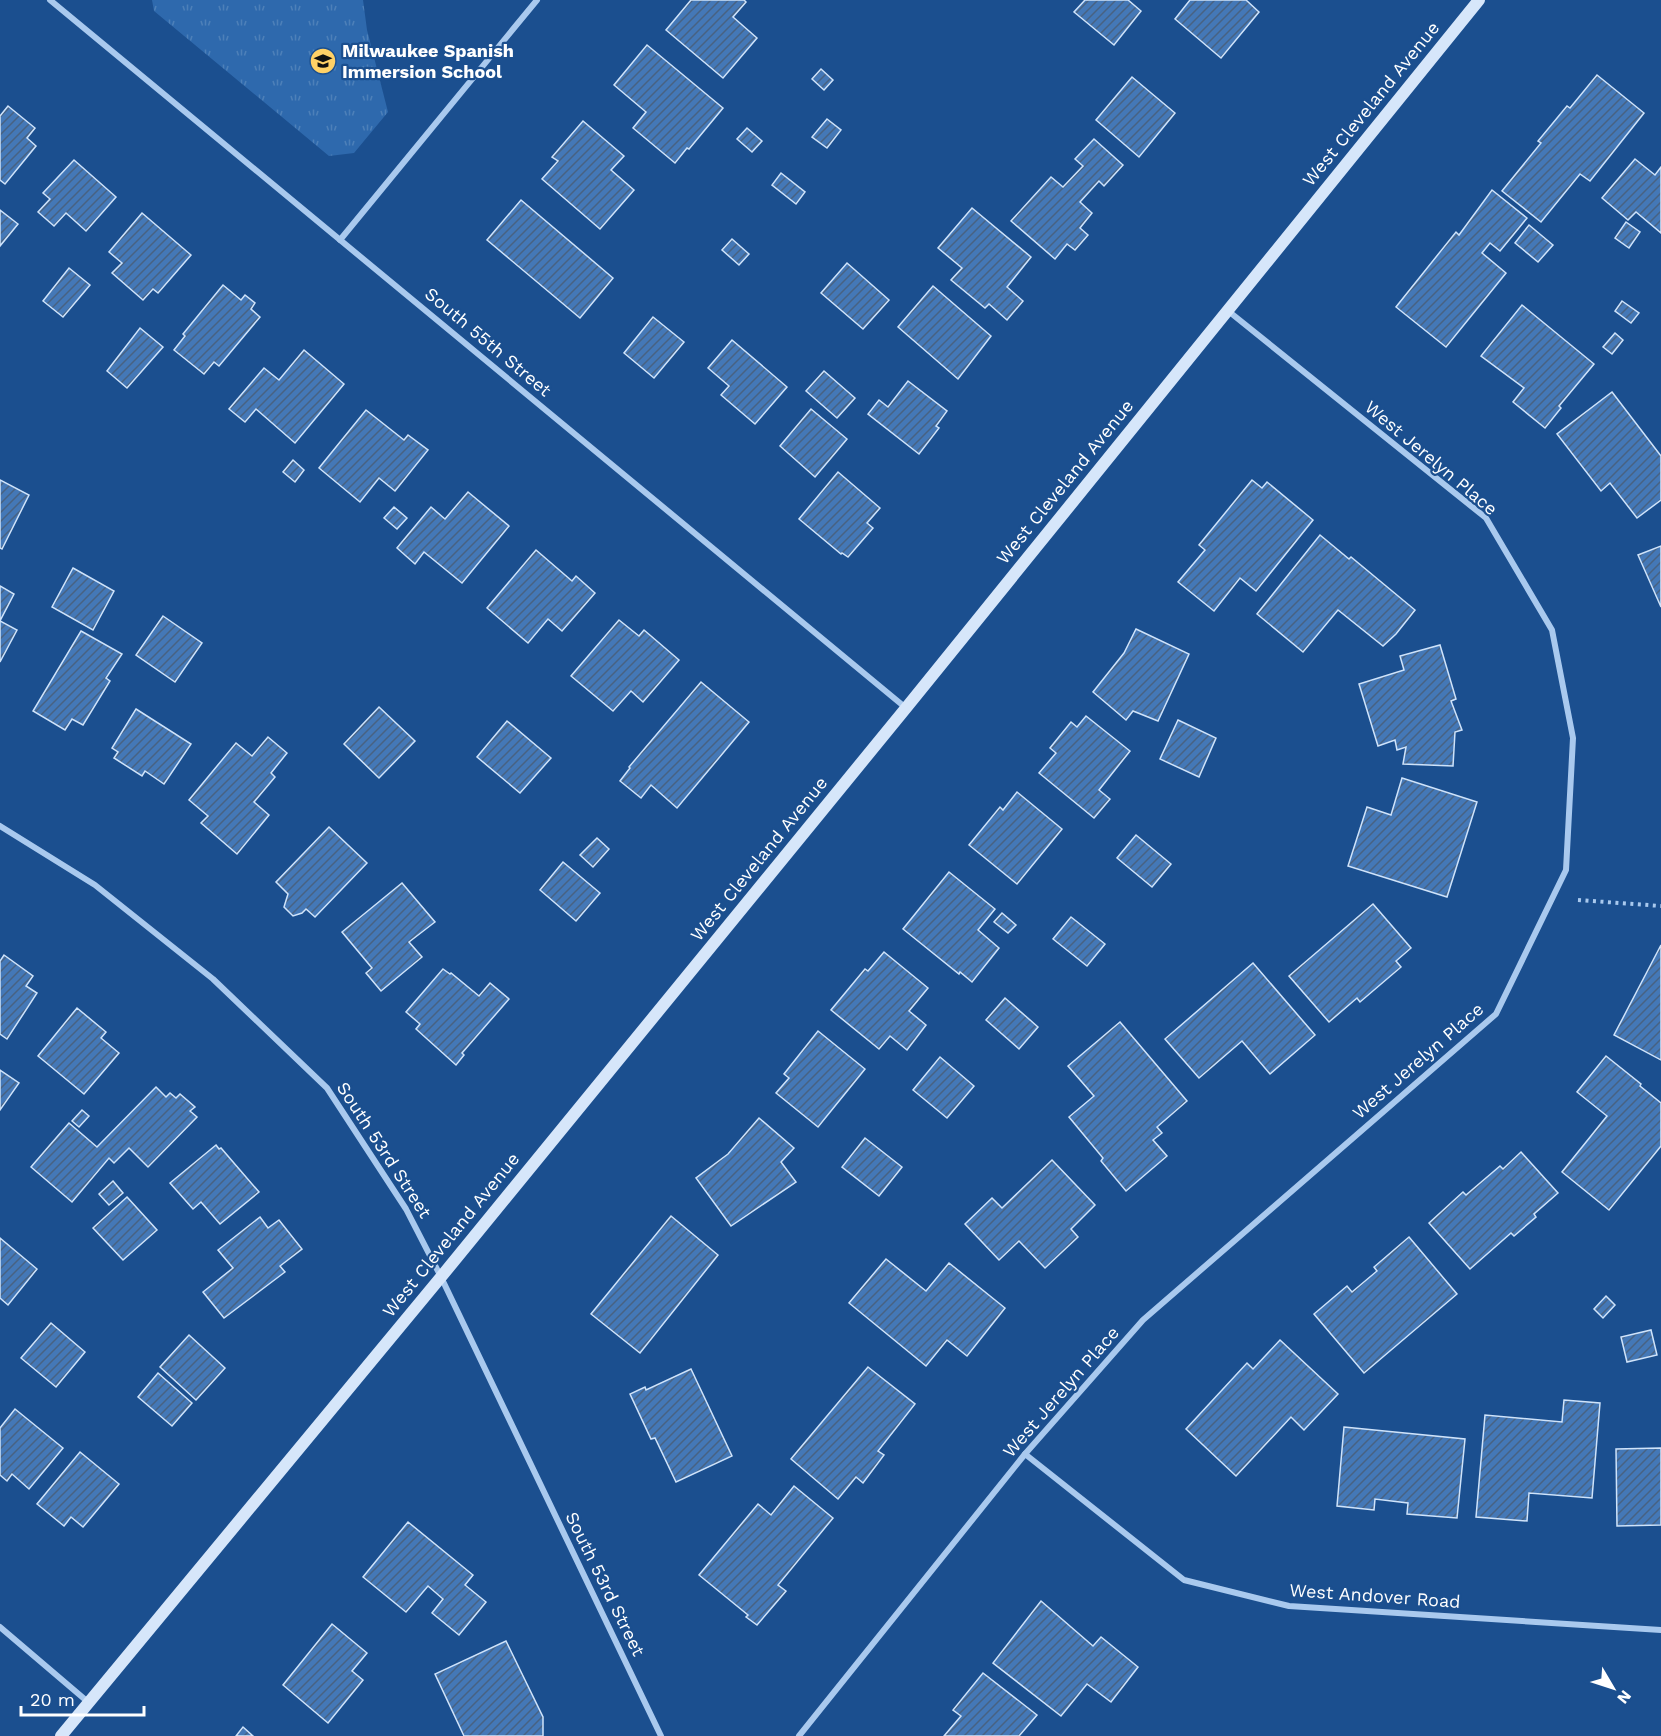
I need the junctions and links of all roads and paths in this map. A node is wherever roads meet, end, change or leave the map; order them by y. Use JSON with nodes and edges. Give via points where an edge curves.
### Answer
{"nodes":[{"id":1,"x":50,"y":0,"type":"edge"},
{"id":2,"x":537,"y":0,"type":"edge"},
{"id":3,"x":1479,"y":0,"type":"edge"},
{"id":4,"x":340,"y":240,"type":"junction"},
{"id":5,"x":1227,"y":310,"type":"junction"},
{"id":6,"x":906,"y":708,"type":"junction"},
{"id":7,"x":0,"y":826,"type":"edge"},
{"id":8,"x":1552,"y":898,"type":"junction"},
{"id":9,"x":1661,"y":906,"type":"edge"},
{"id":10,"x":441,"y":1277,"type":"junction"},
{"id":11,"x":1025,"y":1454,"type":"junction"},
{"id":12,"x":0,"y":1627,"type":"edge"},
{"id":13,"x":1661,"y":1630,"type":"edge"},
{"id":14,"x":88,"y":1702,"type":"junction"},
{"id":15,"x":61,"y":1736,"type":"edge"},
{"id":16,"x":662,"y":1736,"type":"edge"},
{"id":17,"x":799,"y":1736,"type":"edge"}],
"edges":[{"from":1,"to":4,"type":"street","name":"South 55th Street"},
{"from":2,"to":4,"type":"street"},
{"from":3,"to":5,"type":"street","name":"West Cleveland Avenue"},
{"from":4,"to":6,"type":"street","name":"South 55th Street"},
{"from":5,"to":6,"type":"street","name":"West Cleveland Avenue"},
{"from":5,"to":8,"type":"street","name":"West Jerelyn Place","via":[[1486,518],[1552,630],[1573,738],[1566,870]]},
{"from":6,"to":10,"type":"street","name":"West Cleveland Avenue"},
{"from":7,"to":10,"type":"street","name":"South 53rd Street","via":[[95,885],[213,979],[327,1088],[406,1209]]},
{"from":8,"to":9,"type":"path"},
{"from":8,"to":11,"type":"street","name":"West Jerelyn Place","via":[[1496,1014],[1143,1320]]},
{"from":10,"to":14,"type":"street","name":"West Cleveland Avenue"},
{"from":10,"to":16,"type":"street","name":"South 53rd Street"},
{"from":11,"to":13,"type":"street","name":"West Andover Road","via":[[1184,1580],[1289,1606]]},
{"from":11,"to":17,"type":"street","name":"West Jerelyn Place"},
{"from":12,"to":14,"type":"street"},
{"from":14,"to":15,"type":"street","name":"West Cleveland Avenue"}]}
